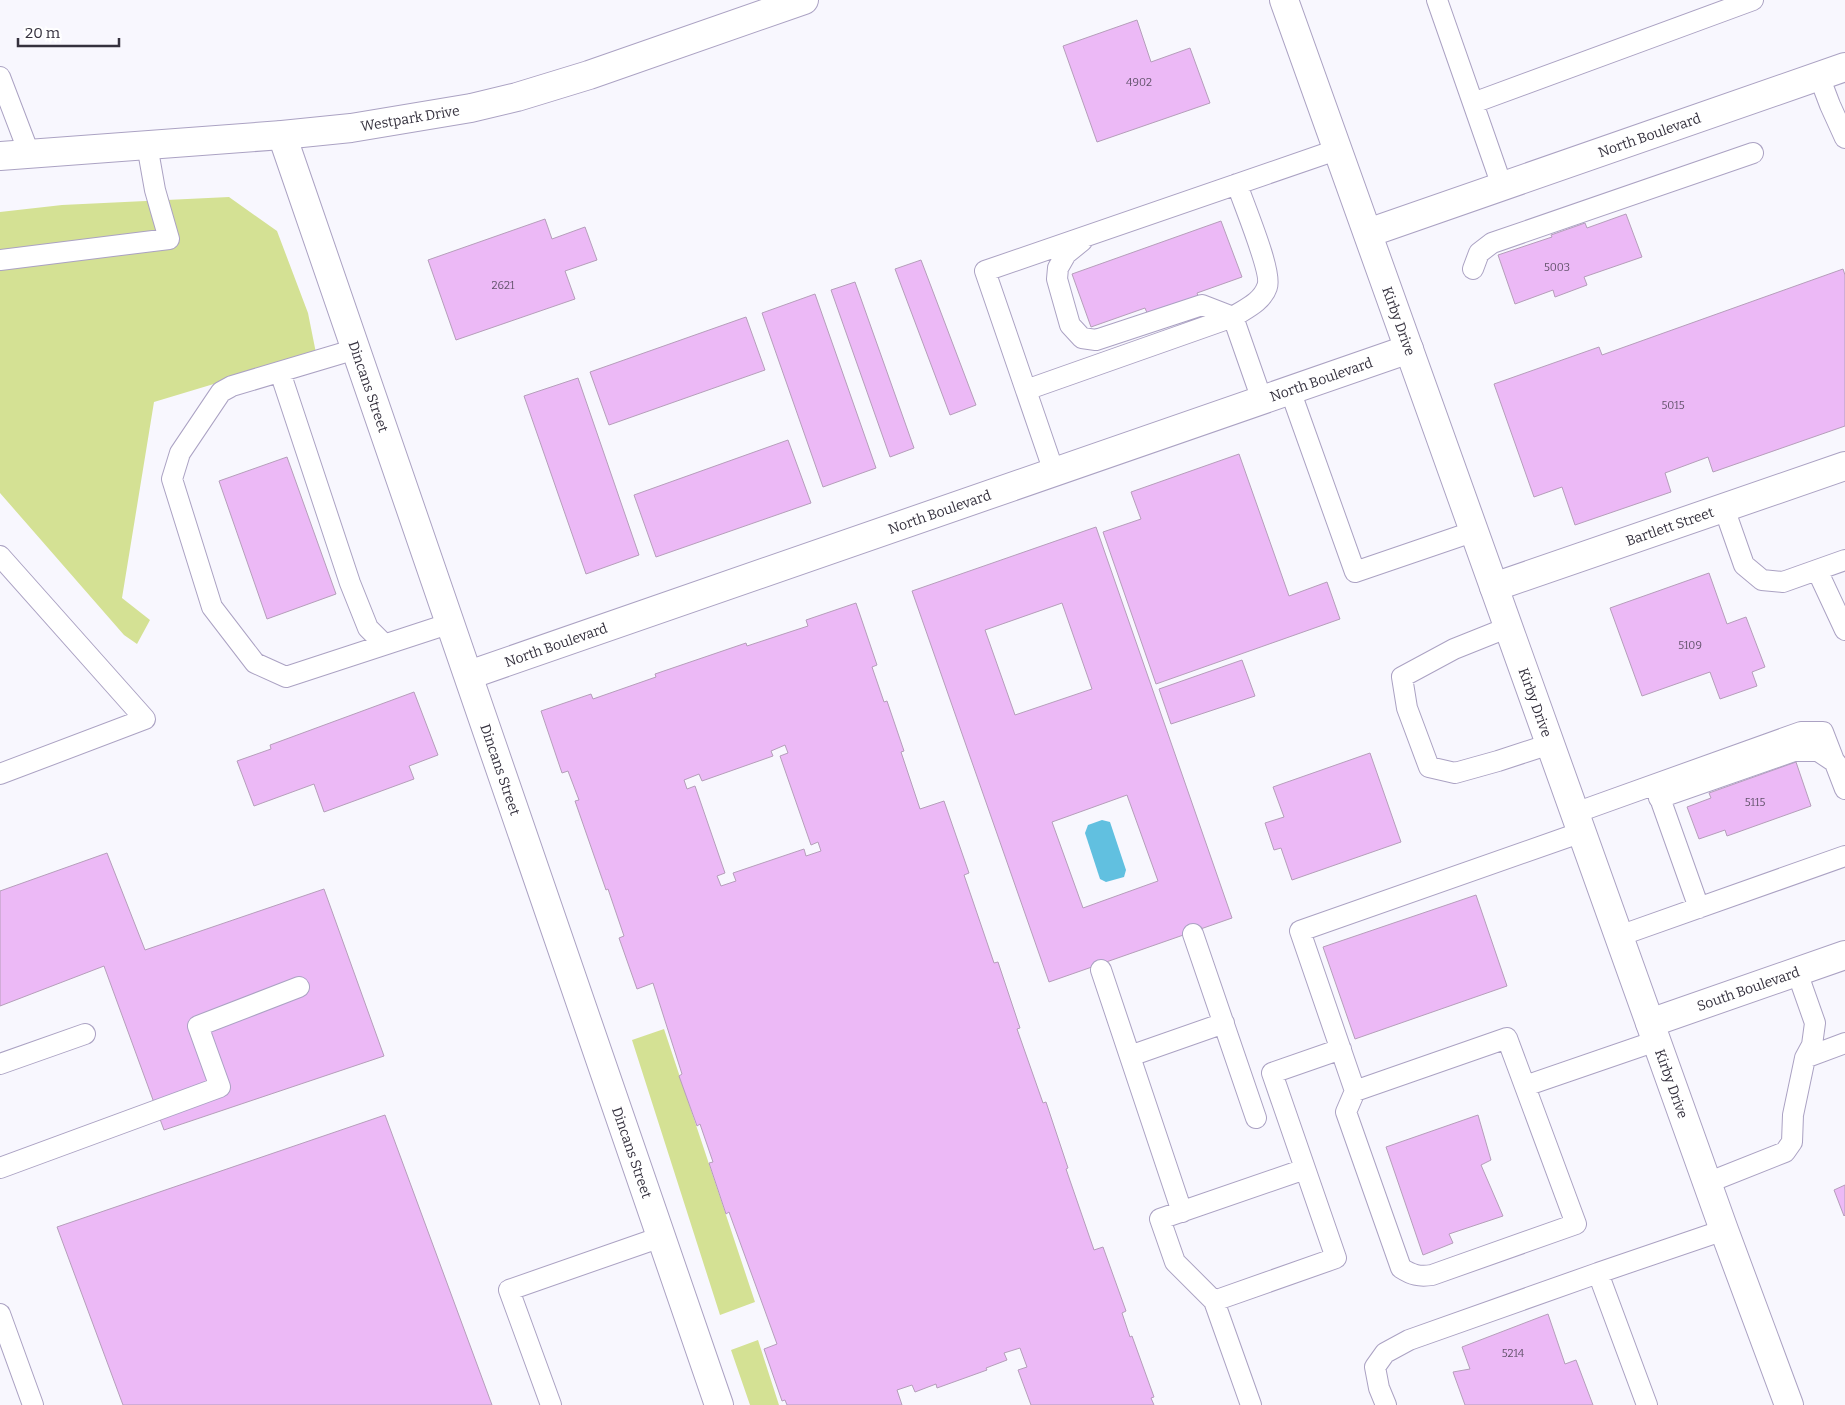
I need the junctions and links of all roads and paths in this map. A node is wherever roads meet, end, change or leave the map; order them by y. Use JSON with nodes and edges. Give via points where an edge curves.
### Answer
{"nodes":[{"id":1,"x":804,"y":0,"type":"edge"},
{"id":2,"x":1284,"y":0,"type":"edge"},
{"id":3,"x":1437,"y":0,"type":"edge"},
{"id":4,"x":1753,"y":0,"type":"edge"},
{"id":5,"x":1845,"y":67,"type":"edge"},
{"id":6,"x":1820,"y":76,"type":"junction"},
{"id":7,"x":0,"y":77,"type":"edge"},
{"id":8,"x":1472,"y":103,"type":"junction"},
{"id":9,"x":282,"y":135,"type":"junction"},
{"id":10,"x":1845,"y":138,"type":"edge"},
{"id":11,"x":147,"y":145,"type":"junction"},
{"id":12,"x":1338,"y":149,"type":"junction"},
{"id":13,"x":29,"y":153,"type":"junction"},
{"id":14,"x":1753,"y":153,"type":"dead end"},
{"id":15,"x":0,"y":156,"type":"edge"},
{"id":16,"x":1236,"y":184,"type":"junction"},
{"id":17,"x":1502,"y":186,"type":"junction"},
{"id":18,"x":1368,"y":233,"type":"junction"},
{"id":19,"x":1091,"y":235,"type":"junction"},
{"id":20,"x":0,"y":260,"type":"edge"},
{"id":21,"x":1473,"y":269,"type":"dead end"},
{"id":22,"x":1233,"y":317,"type":"junction"},
{"id":23,"x":356,"y":349,"type":"junction"},
{"id":24,"x":1409,"y":349,"type":"junction"},
{"id":25,"x":280,"y":372,"type":"junction"},
{"id":26,"x":1026,"y":390,"type":"junction"},
{"id":27,"x":1290,"y":390,"type":"junction"},
{"id":28,"x":1262,"y":400,"type":"junction"},
{"id":29,"x":1845,"y":466,"type":"edge"},
{"id":30,"x":1054,"y":472,"type":"junction"},
{"id":31,"x":1724,"y":508,"type":"junction"},
{"id":32,"x":1475,"y":531,"type":"junction"},
{"id":33,"x":0,"y":556,"type":"edge"},
{"id":34,"x":1845,"y":560,"type":"edge"},
{"id":35,"x":1817,"y":570,"type":"junction"},
{"id":36,"x":1494,"y":587,"type":"junction"},
{"id":37,"x":451,"y":623,"type":"junction"},
{"id":38,"x":1509,"y":627,"type":"junction"},
{"id":39,"x":1845,"y":630,"type":"edge"},
{"id":40,"x":384,"y":644,"type":"junction"},
{"id":41,"x":469,"y":675,"type":"junction"},
{"id":42,"x":1550,"y":744,"type":"junction"},
{"id":43,"x":0,"y":774,"type":"edge"},
{"id":44,"x":1845,"y":789,"type":"edge"},
{"id":45,"x":1657,"y":792,"type":"junction"},
{"id":46,"x":1578,"y":822,"type":"junction"},
{"id":47,"x":1845,"y":856,"type":"edge"},
{"id":48,"x":1699,"y":908,"type":"junction"},
{"id":49,"x":1193,"y":934,"type":"dead end"},
{"id":50,"x":1619,"y":936,"type":"junction"},
{"id":51,"x":1845,"y":956,"type":"edge"},
{"id":52,"x":1101,"y":970,"type":"dead end"},
{"id":53,"x":1797,"y":972,"type":"junction"},
{"id":54,"x":299,"y":987,"type":"dead end"},
{"id":55,"x":1224,"y":1023,"type":"junction"},
{"id":56,"x":1653,"y":1032,"type":"junction"},
{"id":57,"x":85,"y":1034,"type":"dead end"},
{"id":58,"x":1845,"y":1043,"type":"edge"},
{"id":59,"x":1341,"y":1049,"type":"junction"},
{"id":60,"x":1130,"y":1056,"type":"junction"},
{"id":61,"x":1805,"y":1058,"type":"junction"},
{"id":62,"x":0,"y":1064,"type":"edge"},
{"id":63,"x":1525,"y":1086,"type":"junction"},
{"id":64,"x":1355,"y":1091,"type":"junction"},
{"id":65,"x":1256,"y":1118,"type":"dead end"},
{"id":66,"x":0,"y":1168,"type":"edge"},
{"id":67,"x":1305,"y":1169,"type":"junction"},
{"id":68,"x":1707,"y":1183,"type":"junction"},
{"id":69,"x":1182,"y":1212,"type":"junction"},
{"id":70,"x":1724,"y":1230,"type":"junction"},
{"id":71,"x":661,"y":1237,"type":"junction"},
{"id":72,"x":1598,"y":1274,"type":"junction"},
{"id":73,"x":1214,"y":1301,"type":"junction"},
{"id":74,"x":0,"y":1314,"type":"edge"},
{"id":75,"x":33,"y":1405,"type":"edge"},
{"id":76,"x":551,"y":1405,"type":"edge"},
{"id":77,"x":719,"y":1405,"type":"edge"},
{"id":78,"x":1251,"y":1405,"type":"edge"},
{"id":79,"x":1386,"y":1405,"type":"edge"},
{"id":80,"x":1647,"y":1405,"type":"edge"},
{"id":81,"x":1789,"y":1405,"type":"edge"}],
"edges":[{"from":1,"to":9,"type":"street","name":"Westpark Drive","via":[[517,97],[416,118]]},
{"from":2,"to":12,"type":"street","name":"Kirby Drive"},
{"from":3,"to":8,"type":"lane"},
{"from":4,"to":8,"type":"lane"},
{"from":5,"to":6,"type":"street","name":"North Boulevard"},
{"from":6,"to":10,"type":"lane"},
{"from":6,"to":17,"type":"street","name":"North Boulevard"},
{"from":7,"to":13,"type":"lane"},
{"from":8,"to":17,"type":"lane"},
{"from":9,"to":11,"type":"street","name":"Westpark Drive"},
{"from":9,"to":23,"type":"street","name":"Dincans Street"},
{"from":11,"to":13,"type":"street","name":"Westpark Drive"},
{"from":11,"to":20,"type":"lane","via":[[169,239]]},
{"from":12,"to":16,"type":"lane"},
{"from":12,"to":18,"type":"street","name":"Kirby Drive"},
{"from":13,"to":15,"type":"street","name":"Westpark Drive"},
{"from":14,"to":21,"type":"lane","via":[[1492,243],[1479,253]]},
{"from":16,"to":19,"type":"lane"},
{"from":16,"to":22,"type":"lane","via":[[1267,271],[1268,286],[1259,300]]},
{"from":17,"to":18,"type":"street","name":"North Boulevard"},
{"from":18,"to":24,"type":"street","name":"Kirby Drive"},
{"from":19,"to":22,"type":"lane","via":[[1066,254],[1058,268],[1057,279],[1070,325],[1082,338],[1096,340],[1202,305]]},
{"from":19,"to":26,"type":"lane","via":[[985,271]]},
{"from":22,"to":26,"type":"lane"},
{"from":22,"to":28,"type":"lane"},
{"from":23,"to":25,"type":"lane"},
{"from":23,"to":37,"type":"street","name":"Dincans Street"},
{"from":24,"to":27,"type":"street","name":"North Boulevard"},
{"from":24,"to":32,"type":"street","name":"Kirby Drive"},
{"from":25,"to":40,"type":"lane","via":[[350,583],[368,628]]},
{"from":25,"to":40,"type":"lane","via":[[221,392],[180,453],[172,479],[212,607],[255,662],[286,677]]},
{"from":26,"to":30,"type":"lane"},
{"from":27,"to":28,"type":"street","name":"North Boulevard"},
{"from":27,"to":32,"type":"lane","via":[[1355,572]]},
{"from":28,"to":30,"type":"street","name":"North Boulevard"},
{"from":29,"to":31,"type":"street","name":"Bartlett Street"},
{"from":30,"to":41,"type":"street","name":"North Boulevard"},
{"from":31,"to":35,"type":"lane","via":[[1744,565],[1762,580],[1783,582]]},
{"from":31,"to":36,"type":"street","name":"Bartlett Street"},
{"from":32,"to":36,"type":"street","name":"Kirby Drive"},
{"from":33,"to":43,"type":"lane","via":[[145,720]]},
{"from":34,"to":35,"type":"lane"},
{"from":35,"to":39,"type":"lane"},
{"from":36,"to":38,"type":"street","name":"Kirby Drive"},
{"from":37,"to":40,"type":"lane"},
{"from":37,"to":41,"type":"street","name":"Dincans Street"},
{"from":38,"to":42,"type":"street","name":"Kirby Drive"},
{"from":38,"to":42,"type":"lane","via":[[1454,649],[1402,677],[1407,708],[1429,767],[1455,773]]},
{"from":41,"to":71,"type":"street","name":"Dincans Street"},
{"from":42,"to":46,"type":"street","name":"Kirby Drive"},
{"from":44,"to":45,"type":"lane","via":[[1823,732],[1801,732]]},
{"from":45,"to":46,"type":"lane"},
{"from":45,"to":48,"type":"lane"},
{"from":46,"to":50,"type":"street","name":"Kirby Drive"},
{"from":46,"to":59,"type":"lane","via":[[1300,932]]},
{"from":47,"to":48,"type":"lane"},
{"from":48,"to":50,"type":"lane"},
{"from":49,"to":55,"type":"lane"},
{"from":50,"to":56,"type":"street","name":"Kirby Drive"},
{"from":51,"to":53,"type":"street","name":"South Boulevard"},
{"from":52,"to":60,"type":"lane"},
{"from":53,"to":56,"type":"street","name":"South Boulevard"},
{"from":53,"to":61,"type":"lane","via":[[1815,1023],[1812,1046]]},
{"from":54,"to":66,"type":"lane","via":[[198,1026],[220,1087]]},
{"from":55,"to":60,"type":"lane"},
{"from":55,"to":65,"type":"lane"},
{"from":56,"to":63,"type":"lane"},
{"from":56,"to":68,"type":"street","name":"Kirby Drive"},
{"from":57,"to":62,"type":"lane"},
{"from":58,"to":61,"type":"lane"},
{"from":59,"to":64,"type":"lane"},
{"from":59,"to":67,"type":"lane","via":[[1272,1073]]},
{"from":60,"to":69,"type":"lane"},
{"from":61,"to":68,"type":"lane","via":[[1793,1115],[1792,1142],[1785,1152]]},
{"from":63,"to":64,"type":"lane","via":[[1507,1038]]},
{"from":63,"to":64,"type":"lane","via":[[1576,1224],[1421,1277],[1401,1268],[1346,1112]]},
{"from":67,"to":69,"type":"lane"},
{"from":67,"to":73,"type":"lane","via":[[1336,1258]]},
{"from":68,"to":70,"type":"street","name":"Kirby Drive"},
{"from":69,"to":73,"type":"lane","via":[[1160,1219],[1175,1262]]},
{"from":70,"to":72,"type":"lane"},
{"from":70,"to":81,"type":"street","name":"Kirby Drive"},
{"from":71,"to":76,"type":"lane","via":[[509,1290]]},
{"from":71,"to":77,"type":"street","name":"Dincans Street"},
{"from":72,"to":79,"type":"lane","via":[[1409,1340],[1385,1353],[1376,1367]]},
{"from":72,"to":80,"type":"lane"},
{"from":73,"to":78,"type":"lane"},
{"from":74,"to":75,"type":"lane"}]}
